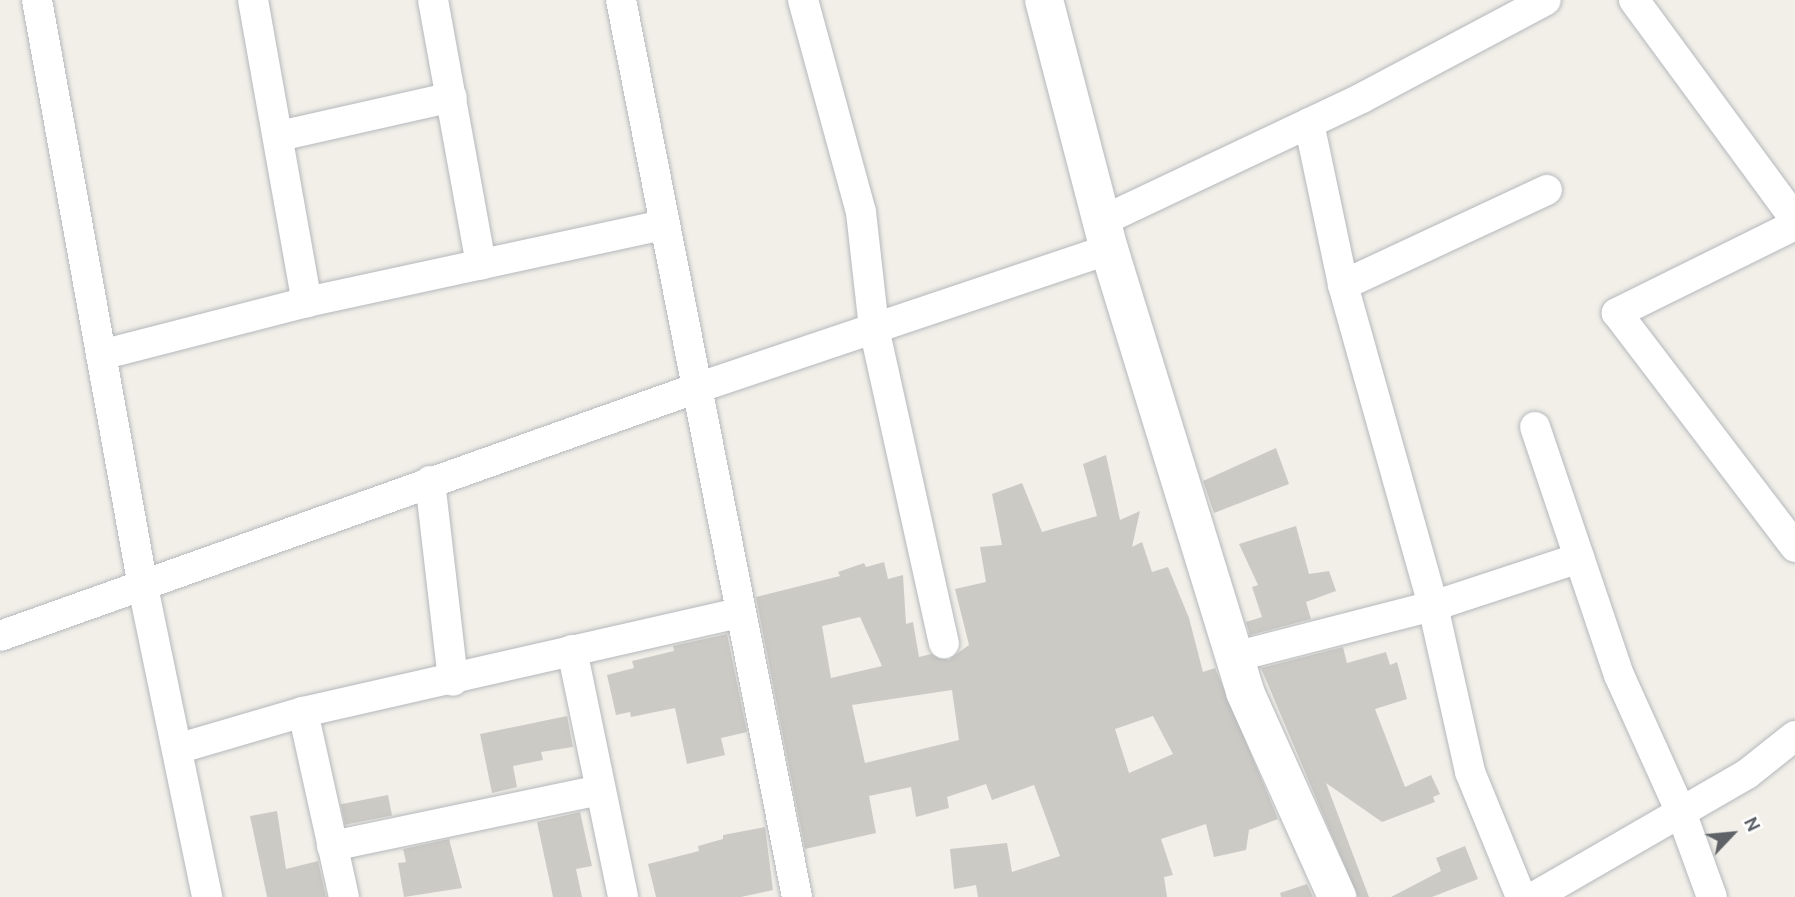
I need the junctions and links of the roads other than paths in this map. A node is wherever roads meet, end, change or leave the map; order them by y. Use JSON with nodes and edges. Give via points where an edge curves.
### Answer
{"nodes":[{"id":1,"x":37,"y":0,"type":"edge"},
{"id":2,"x":253,"y":0,"type":"edge"},
{"id":3,"x":433,"y":0,"type":"edge"},
{"id":4,"x":621,"y":0,"type":"edge"},
{"id":5,"x":803,"y":0,"type":"edge"},
{"id":6,"x":1044,"y":0,"type":"edge"},
{"id":7,"x":1546,"y":0,"type":"edge"},
{"id":8,"x":1633,"y":0,"type":"edge"},
{"id":9,"x":452,"y":97,"type":"junction"},
{"id":10,"x":1309,"y":123,"type":"junction"},
{"id":11,"x":279,"y":135,"type":"junction"},
{"id":12,"x":1547,"y":190,"type":"dead end"},
{"id":13,"x":1795,"y":219,"type":"edge"},
{"id":14,"x":663,"y":225,"type":"junction"},
{"id":15,"x":1795,"y":225,"type":"edge"},
{"id":16,"x":1106,"y":234,"type":"junction"},
{"id":17,"x":481,"y":265,"type":"junction"},
{"id":18,"x":1343,"y":285,"type":"junction"},
{"id":19,"x":307,"y":302,"type":"junction"},
{"id":20,"x":874,"y":328,"type":"junction"},
{"id":21,"x":101,"y":355,"type":"junction"},
{"id":22,"x":694,"y":389,"type":"junction"},
{"id":23,"x":1535,"y":427,"type":"dead end"},
{"id":24,"x":430,"y":481,"type":"junction"},
{"id":25,"x":1795,"y":547,"type":"edge"},
{"id":26,"x":1580,"y":558,"type":"junction"},
{"id":27,"x":143,"y":587,"type":"junction"},
{"id":28,"x":1433,"y":606,"type":"junction"},
{"id":29,"x":739,"y":613,"type":"junction"},
{"id":30,"x":0,"y":636,"type":"edge"},
{"id":31,"x":944,"y":643,"type":"dead end"},
{"id":32,"x":572,"y":650,"type":"junction"},
{"id":33,"x":1234,"y":657,"type":"junction"},
{"id":34,"x":453,"y":681,"type":"junction"},
{"id":35,"x":303,"y":712,"type":"junction"},
{"id":36,"x":1795,"y":736,"type":"edge"},
{"id":37,"x":177,"y":749,"type":"junction"},
{"id":38,"x":600,"y":790,"type":"junction"},
{"id":39,"x":1681,"y":812,"type":"junction"},
{"id":40,"x":332,"y":846,"type":"junction"},
{"id":41,"x":207,"y":897,"type":"edge"},
{"id":42,"x":344,"y":897,"type":"edge"},
{"id":43,"x":623,"y":897,"type":"edge"},
{"id":44,"x":797,"y":897,"type":"edge"},
{"id":45,"x":1337,"y":897,"type":"edge"},
{"id":46,"x":1521,"y":897,"type":"edge"},
{"id":47,"x":1534,"y":897,"type":"edge"},
{"id":48,"x":1712,"y":897,"type":"edge"}],
"edges":[{"from":1,"to":21,"type":"street"},
{"from":2,"to":11,"type":"street"},
{"from":3,"to":9,"type":"street"},
{"from":4,"to":14,"type":"street"},
{"from":5,"to":20,"type":"street","via":[[861,212]]},
{"from":6,"to":16,"type":"street"},
{"from":7,"to":10,"type":"street"},
{"from":8,"to":13,"type":"street"},
{"from":9,"to":11,"type":"street"},
{"from":9,"to":17,"type":"street"},
{"from":10,"to":16,"type":"street"},
{"from":10,"to":18,"type":"street"},
{"from":11,"to":19,"type":"street"},
{"from":12,"to":18,"type":"street"},
{"from":14,"to":17,"type":"street"},
{"from":14,"to":22,"type":"street"},
{"from":15,"to":25,"type":"street","via":[[1617,313]]},
{"from":16,"to":20,"type":"street"},
{"from":16,"to":33,"type":"street"},
{"from":17,"to":19,"type":"street"},
{"from":18,"to":28,"type":"street"},
{"from":19,"to":21,"type":"street"},
{"from":20,"to":22,"type":"street"},
{"from":20,"to":31,"type":"street"},
{"from":21,"to":27,"type":"street"},
{"from":22,"to":24,"type":"street"},
{"from":22,"to":29,"type":"street"},
{"from":23,"to":26,"type":"street"},
{"from":24,"to":27,"type":"street"},
{"from":24,"to":34,"type":"street"},
{"from":26,"to":28,"type":"street"},
{"from":26,"to":39,"type":"street","via":[[1619,675]]},
{"from":27,"to":30,"type":"street"},
{"from":27,"to":37,"type":"street"},
{"from":28,"to":33,"type":"street"},
{"from":28,"to":46,"type":"street","via":[[1470,772]]},
{"from":29,"to":32,"type":"street"},
{"from":29,"to":44,"type":"street"},
{"from":32,"to":34,"type":"street"},
{"from":32,"to":38,"type":"street"},
{"from":33,"to":45,"type":"street","via":[[1245,692]]},
{"from":34,"to":35,"type":"street"},
{"from":35,"to":37,"type":"street"},
{"from":35,"to":40,"type":"street"},
{"from":36,"to":39,"type":"street","via":[[1747,774]]},
{"from":37,"to":41,"type":"street"},
{"from":38,"to":40,"type":"street"},
{"from":38,"to":43,"type":"street"},
{"from":39,"to":47,"type":"street"},
{"from":39,"to":48,"type":"street"},
{"from":40,"to":42,"type":"street"}]}
